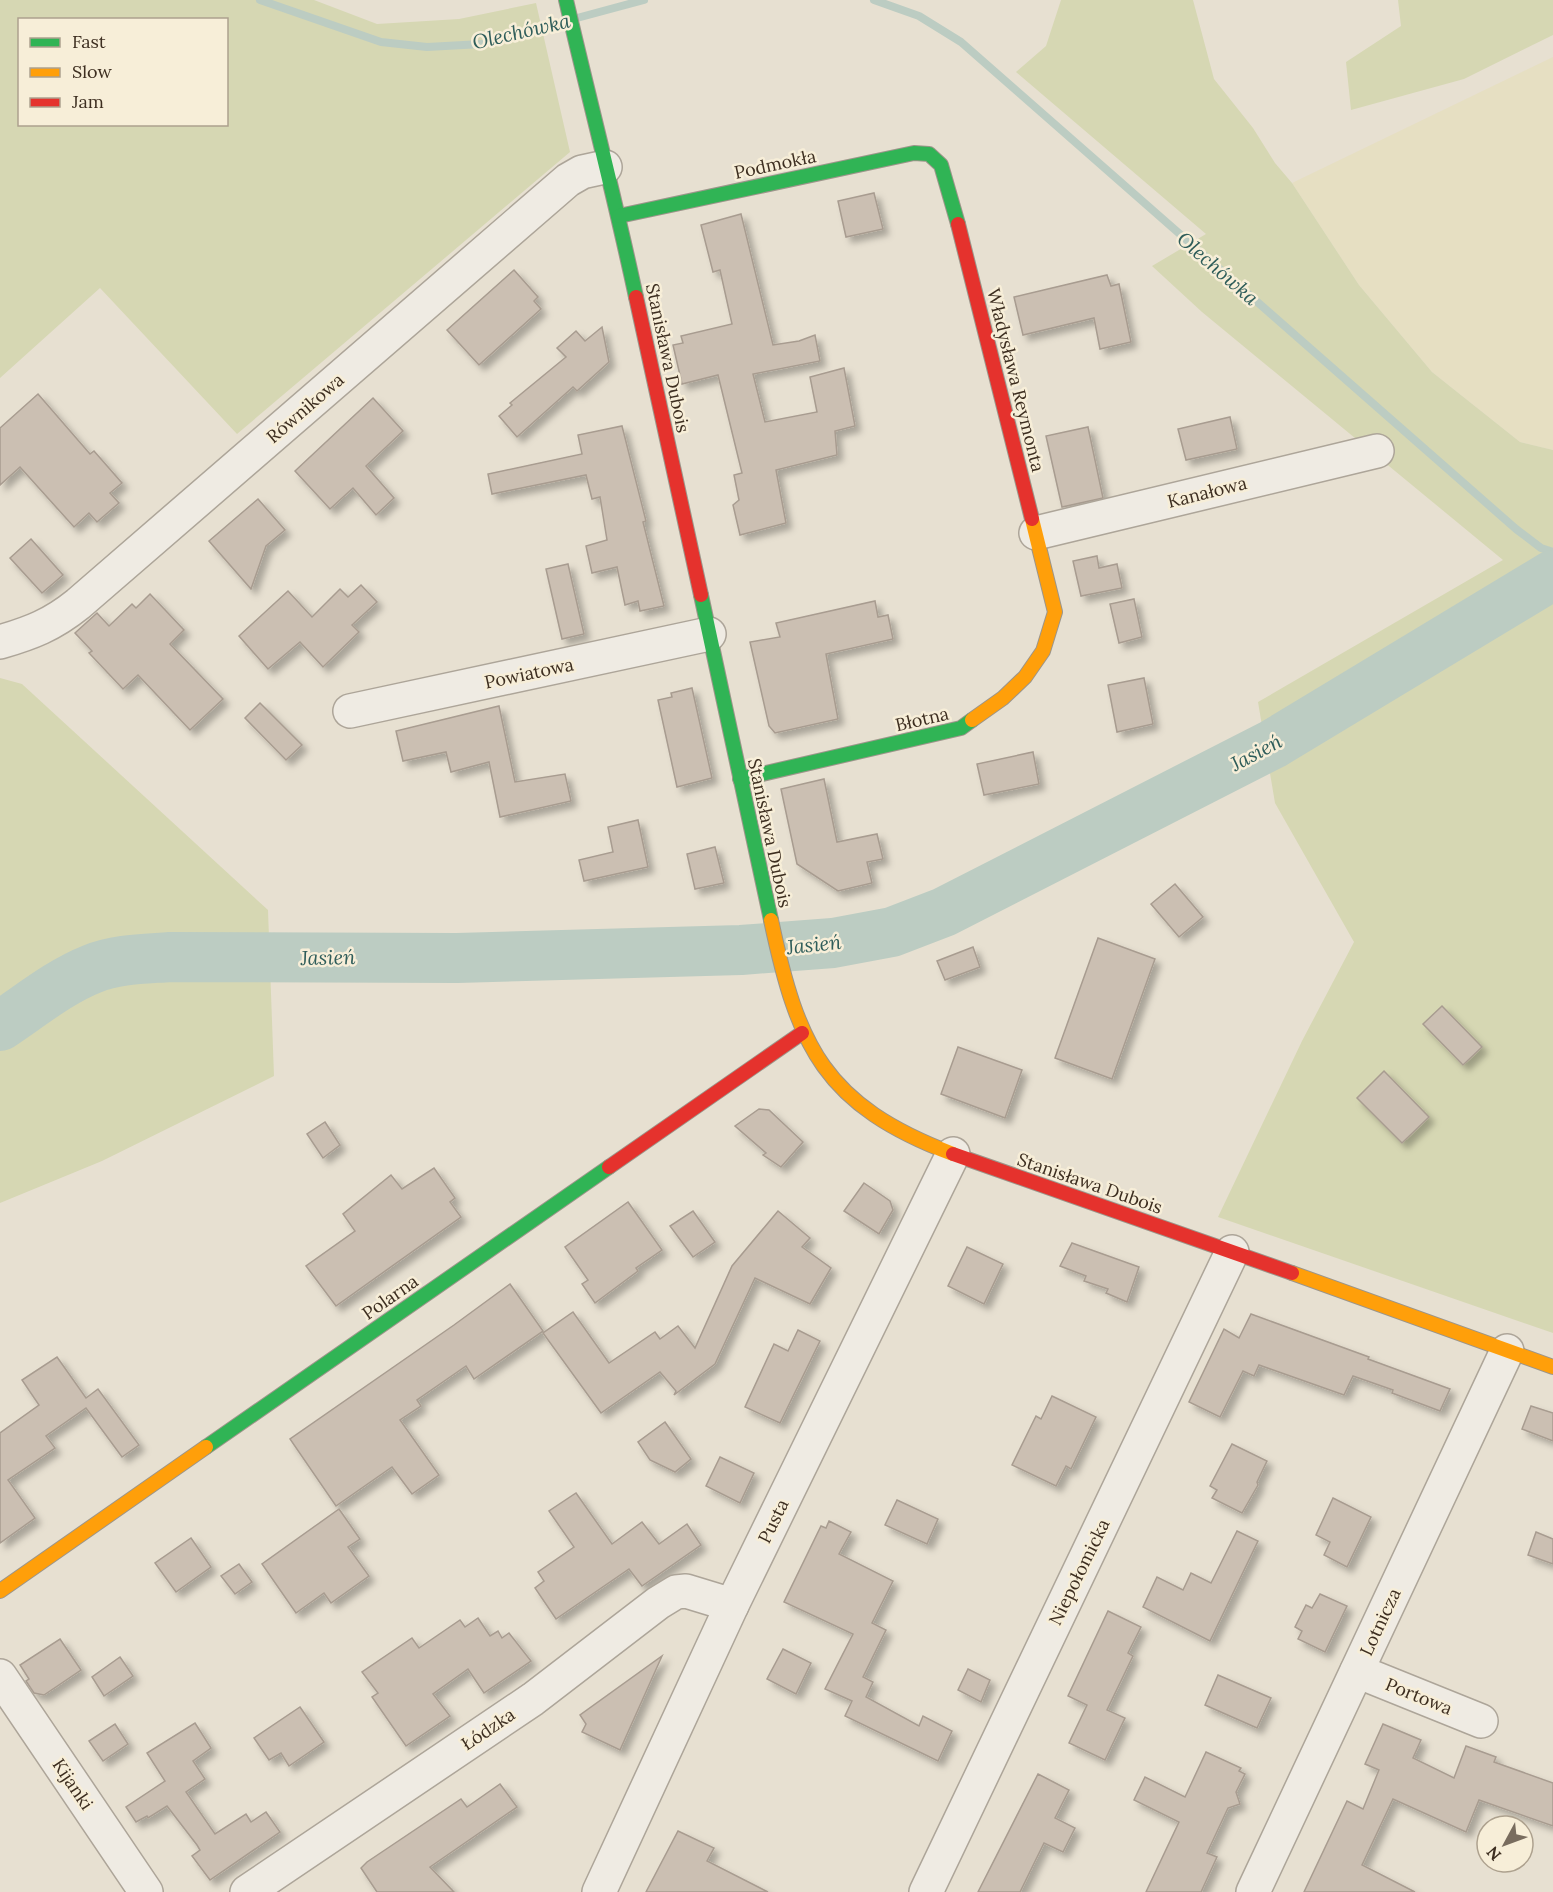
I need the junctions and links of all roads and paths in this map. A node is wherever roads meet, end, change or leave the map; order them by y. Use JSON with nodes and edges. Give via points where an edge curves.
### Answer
{"nodes":[{"id":1,"x":566,"y":0,"type":"edge"},
{"id":2,"x":937,"y":159,"type":"joint"},
{"id":3,"x":605,"y":167,"type":"junction"},
{"id":4,"x":619,"y":216,"type":"junction"},
{"id":5,"x":1377,"y":451,"type":"dead end"},
{"id":6,"x":1036,"y":533,"type":"junction"},
{"id":7,"x":1055,"y":612,"type":"joint"},
{"id":8,"x":709,"y":634,"type":"junction"},
{"id":9,"x":0,"y":642,"type":"edge"},
{"id":10,"x":350,"y":711,"type":"dead end"},
{"id":11,"x":740,"y":779,"type":"junction"},
{"id":12,"x":802,"y":1033,"type":"junction"},
{"id":13,"x":953,"y":1154,"type":"junction"},
{"id":14,"x":1232,"y":1252,"type":"junction"},
{"id":15,"x":1507,"y":1351,"type":"junction"},
{"id":16,"x":1553,"y":1367,"type":"edge"},
{"id":17,"x":0,"y":1592,"type":"edge"},
{"id":18,"x":732,"y":1605,"type":"junction"},
{"id":19,"x":1357,"y":1671,"type":"junction"},
{"id":20,"x":0,"y":1676,"type":"edge"},
{"id":21,"x":1481,"y":1720,"type":"dead end"},
{"id":22,"x":146,"y":1892,"type":"edge"},
{"id":23,"x":247,"y":1892,"type":"edge"},
{"id":24,"x":599,"y":1892,"type":"edge"},
{"id":25,"x":926,"y":1892,"type":"edge"},
{"id":26,"x":1253,"y":1892,"type":"edge"}],
"edges":[{"from":1,"to":3,"type":"street","name":"Stanisława Dubois"},
{"from":2,"to":4,"type":"street","name":"Podmokła","via":[[927,152],[914,153]]},
{"from":2,"to":6,"type":"street","name":"Władysława Reymonta","via":[[948,184]]},
{"from":3,"to":4,"type":"street","name":"Stanisława Dubois"},
{"from":3,"to":9,"type":"street","name":"Równikowa","via":[[568,180],[58,620]]},
{"from":4,"to":8,"type":"street","name":"Stanisława Dubois"},
{"from":5,"to":6,"type":"street","name":"Kanałowa"},
{"from":6,"to":7,"type":"street","name":"Władysława Reymonta"},
{"from":7,"to":11,"type":"street","name":"Błotna","via":[[1043,651],[1025,677],[961,728]]},
{"from":8,"to":10,"type":"street","name":"Powiatowa"},
{"from":8,"to":11,"type":"street","name":"Stanisława Dubois"},
{"from":11,"to":12,"type":"street","name":"Stanisława Dubois","via":[[783,976]]},
{"from":12,"to":13,"type":"street","name":"Stanisława Dubois","via":[[815,1056],[850,1097],[895,1127]]},
{"from":12,"to":17,"type":"street","name":"Polarna"},
{"from":13,"to":14,"type":"street","name":"Stanisława Dubois"},
{"from":13,"to":18,"type":"street","name":"Pusta"},
{"from":14,"to":15,"type":"street","name":"Stanisława Dubois"},
{"from":14,"to":25,"type":"street","name":"Niepołomicka"},
{"from":15,"to":16,"type":"street","name":"Stanisława Dubois"},
{"from":15,"to":19,"type":"street","name":"Lotnicza"},
{"from":18,"to":23,"type":"street","name":"Łódzka","via":[[686,1591],[676,1592],[533,1699]]},
{"from":18,"to":24,"type":"street","name":"Pusta"},
{"from":19,"to":21,"type":"street","name":"Portowa"},
{"from":19,"to":26,"type":"street","name":"Lotnicza"},
{"from":20,"to":22,"type":"street","name":"Kijanki"}]}
